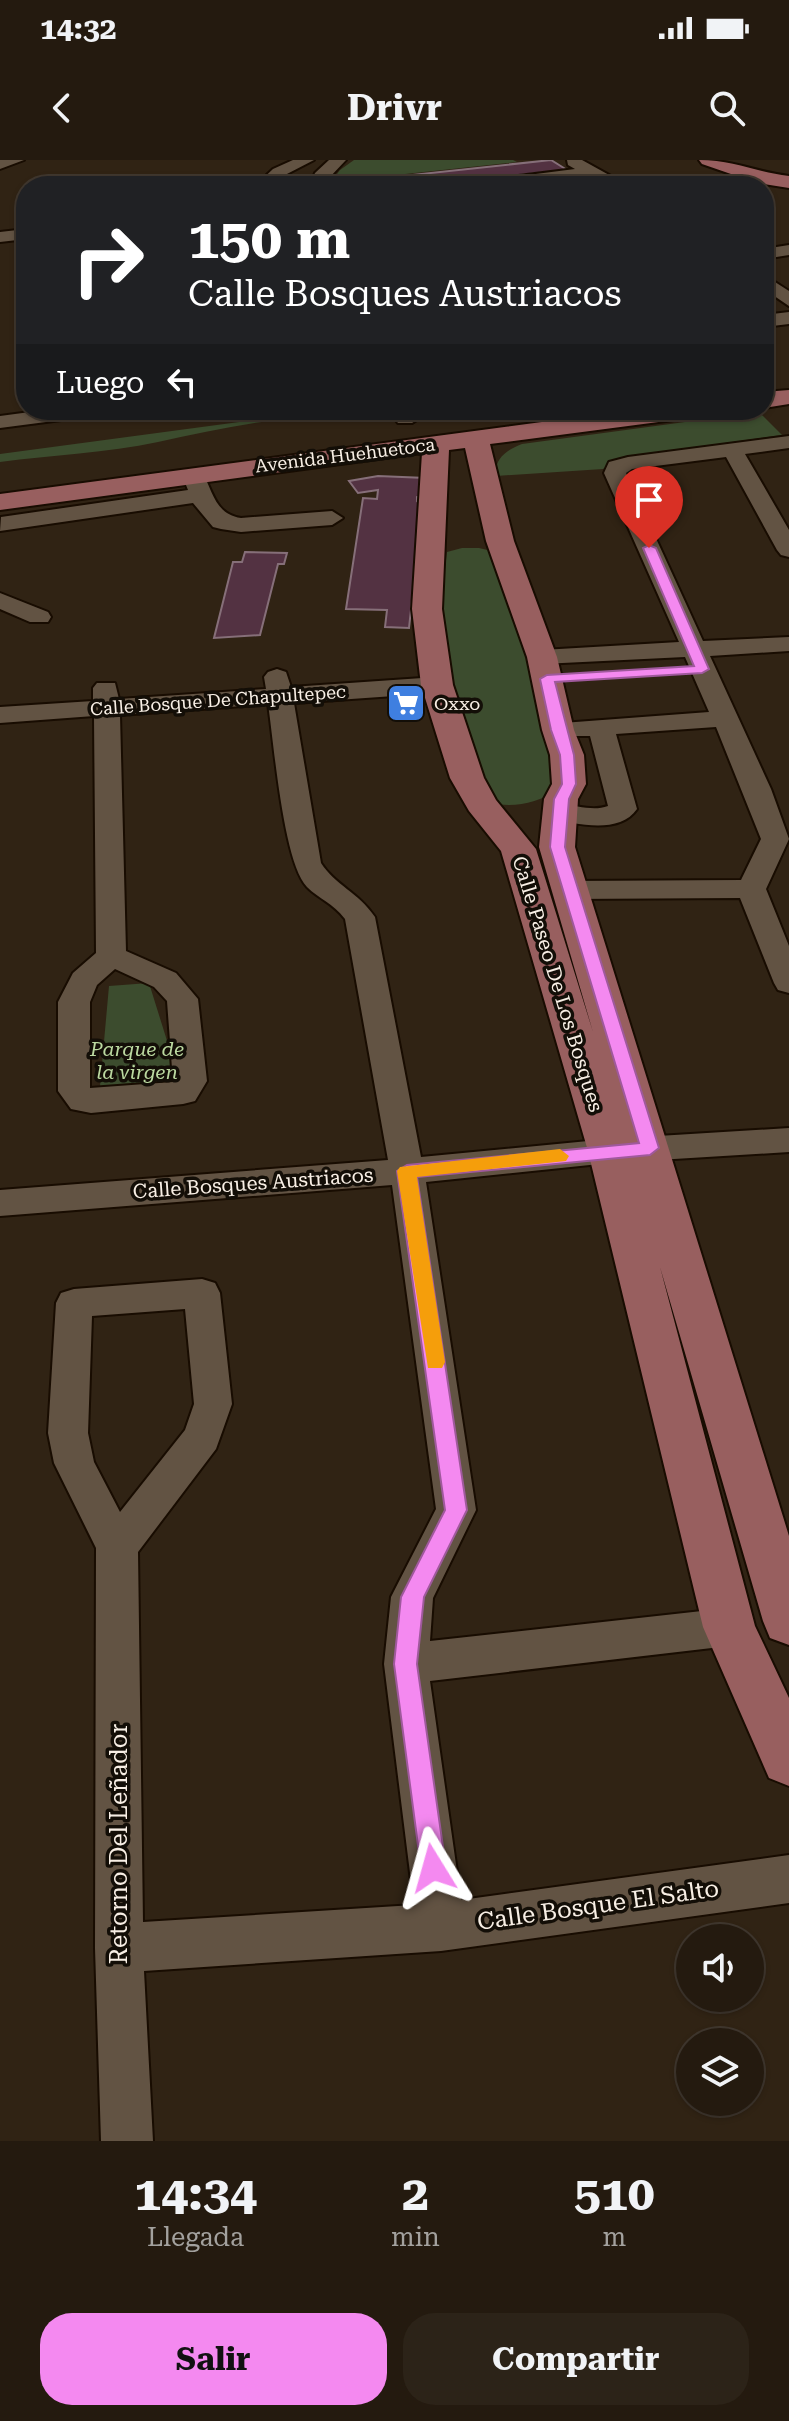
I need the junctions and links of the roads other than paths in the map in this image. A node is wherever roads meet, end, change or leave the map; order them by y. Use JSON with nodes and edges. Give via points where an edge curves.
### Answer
{"nodes":[{"id":1,"x":16,"y":160,"type":"edge"},
{"id":2,"x":306,"y":160,"type":"edge"},
{"id":3,"x":338,"y":160,"type":"edge"},
{"id":4,"x":570,"y":160,"type":"edge"},
{"id":5,"x":709,"y":160,"type":"edge"},
{"id":6,"x":0,"y":164,"type":"edge"},
{"id":7,"x":594,"y":171,"type":"junction"},
{"id":8,"x":279,"y":172,"type":"junction"},
{"id":9,"x":274,"y":176,"type":"edge"},
{"id":10,"x":312,"y":176,"type":"edge"},
{"id":11,"x":324,"y":176,"type":"edge"},
{"id":12,"x":561,"y":176,"type":"edge"},
{"id":13,"x":603,"y":176,"type":"edge"},
{"id":14,"x":755,"y":176,"type":"edge"},
{"id":15,"x":566,"y":420,"type":"edge"},
{"id":16,"x":612,"y":420,"type":"edge"},
{"id":17,"x":427,"y":422,"type":"edge"},
{"id":18,"x":376,"y":423,"type":"dead end"},
{"id":19,"x":581,"y":424,"type":"junction"},
{"id":20,"x":476,"y":438,"type":"junction"},
{"id":21,"x":789,"y":442,"type":"edge"},
{"id":22,"x":732,"y":449,"type":"junction"},
{"id":23,"x":197,"y":485,"type":"junction"},
{"id":24,"x":0,"y":502,"type":"edge"},
{"id":25,"x":332,"y":518,"type":"dead end"},
{"id":26,"x":1,"y":524,"type":"edge"},
{"id":27,"x":465,"y":541,"type":"junction"},
{"id":28,"x":789,"y":550,"type":"edge"},
{"id":29,"x":0,"y":600,"type":"edge"},
{"id":30,"x":39,"y":617,"type":"dead end"},
{"id":31,"x":789,"y":644,"type":"edge"},
{"id":32,"x":698,"y":659,"type":"junction"},
{"id":33,"x":789,"y":664,"type":"edge"},
{"id":34,"x":545,"y":668,"type":"junction"},
{"id":35,"x":436,"y":676,"type":"junction"},
{"id":36,"x":278,"y":687,"type":"junction"},
{"id":37,"x":0,"y":695,"type":"edge"},
{"id":38,"x":106,"y":698,"type":"junction"},
{"id":39,"x":0,"y":715,"type":"edge"},
{"id":40,"x":724,"y":719,"type":"junction"},
{"id":41,"x":601,"y":727,"type":"junction"},
{"id":42,"x":558,"y":730,"type":"junction"},
{"id":43,"x":481,"y":804,"type":"junction"},
{"id":44,"x":561,"y":806,"type":"junction"},
{"id":45,"x":751,"y":889,"type":"junction"},
{"id":46,"x":569,"y":890,"type":"junction"},
{"id":47,"x":111,"y":956,"type":"junction"},
{"id":48,"x":789,"y":983,"type":"edge"},
{"id":49,"x":789,"y":1140,"type":"edge"},
{"id":50,"x":650,"y":1148,"type":"junction"},
{"id":51,"x":609,"y":1151,"type":"junction"},
{"id":52,"x":407,"y":1171,"type":"junction"},
{"id":53,"x":0,"y":1203,"type":"edge"},
{"id":54,"x":117,"y":1547,"type":"junction"},
{"id":55,"x":789,"y":1621,"type":"edge"},
{"id":56,"x":729,"y":1627,"type":"junction"},
{"id":57,"x":406,"y":1664,"type":"junction"},
{"id":58,"x":789,"y":1759,"type":"edge"},
{"id":59,"x":789,"y":1879,"type":"edge"},
{"id":60,"x":441,"y":1927,"type":"junction"},
{"id":61,"x":119,"y":1948,"type":"junction"},
{"id":62,"x":127,"y":2141,"type":"edge"}],
"edges":[{"from":1,"to":6,"type":"street"},
{"from":2,"to":8,"type":"street"},
{"from":3,"to":11,"type":"street"},
{"from":4,"to":7,"type":"street"},
{"from":5,"to":14,"type":"main road"},
{"from":7,"to":12,"type":"street"},
{"from":7,"to":13,"type":"street"},
{"from":8,"to":9,"type":"street"},
{"from":8,"to":10,"type":"street","via":[[301,169]]},
{"from":15,"to":19,"type":"main road"},
{"from":16,"to":19,"type":"main road","name":"Avenida Huehuetoca"},
{"from":17,"to":18,"type":"main road","name":"Avenida Huehuetoca"},
{"from":17,"to":20,"type":"main road","name":"Avenida Huehuetoca"},
{"from":17,"to":23,"type":"main road","name":"Avenida Huehuetoca","via":[[334,443]]},
{"from":17,"to":27,"type":"main road","name":"Calle Paseo De Los Bosques"},
{"from":19,"to":20,"type":"main road","name":"Avenida Huehuetoca"},
{"from":20,"to":27,"type":"main road","name":"Calle Paseo De Los Bosques"},
{"from":21,"to":22,"type":"street"},
{"from":22,"to":28,"type":"street"},
{"from":22,"to":32,"type":"street","via":[[628,463],[615,473]]},
{"from":23,"to":24,"type":"main road","name":"Avenida Huehuetoca"},
{"from":23,"to":25,"type":"street","via":[[221,522]]},
{"from":23,"to":26,"type":"street"},
{"from":27,"to":34,"type":"main road","name":"Calle Paseo De Los Bosques"},
{"from":27,"to":35,"type":"main road","name":"Calle Paseo De Los Bosques","via":[[427,609]]},
{"from":29,"to":30,"type":"street"},
{"from":31,"to":32,"type":"street"},
{"from":32,"to":33,"type":"street"},
{"from":32,"to":34,"type":"street"},
{"from":32,"to":40,"type":"street"},
{"from":34,"to":42,"type":"main road","name":"Calle Paseo De Los Bosques"},
{"from":35,"to":36,"type":"street","name":"Calle Bosque De Chapultepec"},
{"from":35,"to":43,"type":"main road","name":"Calle Paseo De Los Bosques","via":[[467,778]]},
{"from":36,"to":38,"type":"street","name":"Calle Bosque De Chapultepec"},
{"from":36,"to":52,"type":"street","via":[[307,863],[318,882],[344,898],[360,917]]},
{"from":37,"to":38,"type":"street","name":"Calle Bosque De Chapultepec"},
{"from":38,"to":39,"type":"street","name":"Calle Bosque De Chapultepec"},
{"from":38,"to":47,"type":"street"},
{"from":40,"to":41,"type":"street"},
{"from":40,"to":45,"type":"street","via":[[775,839]]},
{"from":41,"to":42,"type":"street"},
{"from":41,"to":44,"type":"street","via":[[623,809],[606,816]]},
{"from":42,"to":44,"type":"main road","name":"Calle Paseo De Los Bosques","via":[[569,784]]},
{"from":43,"to":44,"type":"main road","via":[[512,809]]},
{"from":43,"to":51,"type":"main road","name":"Calle Paseo De Los Bosques","via":[[518,849]]},
{"from":44,"to":46,"type":"main road","name":"Calle Paseo De Los Bosques","via":[[557,847]]},
{"from":45,"to":46,"type":"street"},
{"from":45,"to":48,"type":"street"},
{"from":46,"to":50,"type":"main road","name":"Calle Paseo De Los Bosques"},
{"from":47,"to":47,"type":"street","via":[[84,980],[74,1002],[76,1097],[91,1101],[183,1093],[191,1081],[182,999],[165,980]]},
{"from":49,"to":50,"type":"street","name":"Calle Bosques Austriacos"},
{"from":50,"to":51,"type":"street","name":"Calle Bosques Austriacos"},
{"from":50,"to":55,"type":"main road","name":"Calle Paseo De Los Bosques"},
{"from":51,"to":52,"type":"street","name":"Calle Bosques Austriacos"},
{"from":51,"to":56,"type":"main road","name":"Calle Paseo De Los Bosques"},
{"from":52,"to":53,"type":"street","name":"Calle Bosques Austriacos"},
{"from":52,"to":57,"type":"street","via":[[456,1510],[412,1597]]},
{"from":54,"to":54,"type":"street","via":[[74,1463],[68,1433],[74,1303],[202,1293],[213,1404],[202,1437]]},
{"from":54,"to":61,"type":"street","name":"Retorno Del Leñador"},
{"from":56,"to":57,"type":"street"},
{"from":56,"to":58,"type":"main road","name":"Calle Paseo De Los Bosques"},
{"from":57,"to":60,"type":"street"},
{"from":59,"to":60,"type":"street","name":"Calle Bosque El Salto"},
{"from":60,"to":61,"type":"street","name":"Calle Bosque El Salto"},
{"from":61,"to":62,"type":"street","name":"Retorno Del Leñador"}]}
